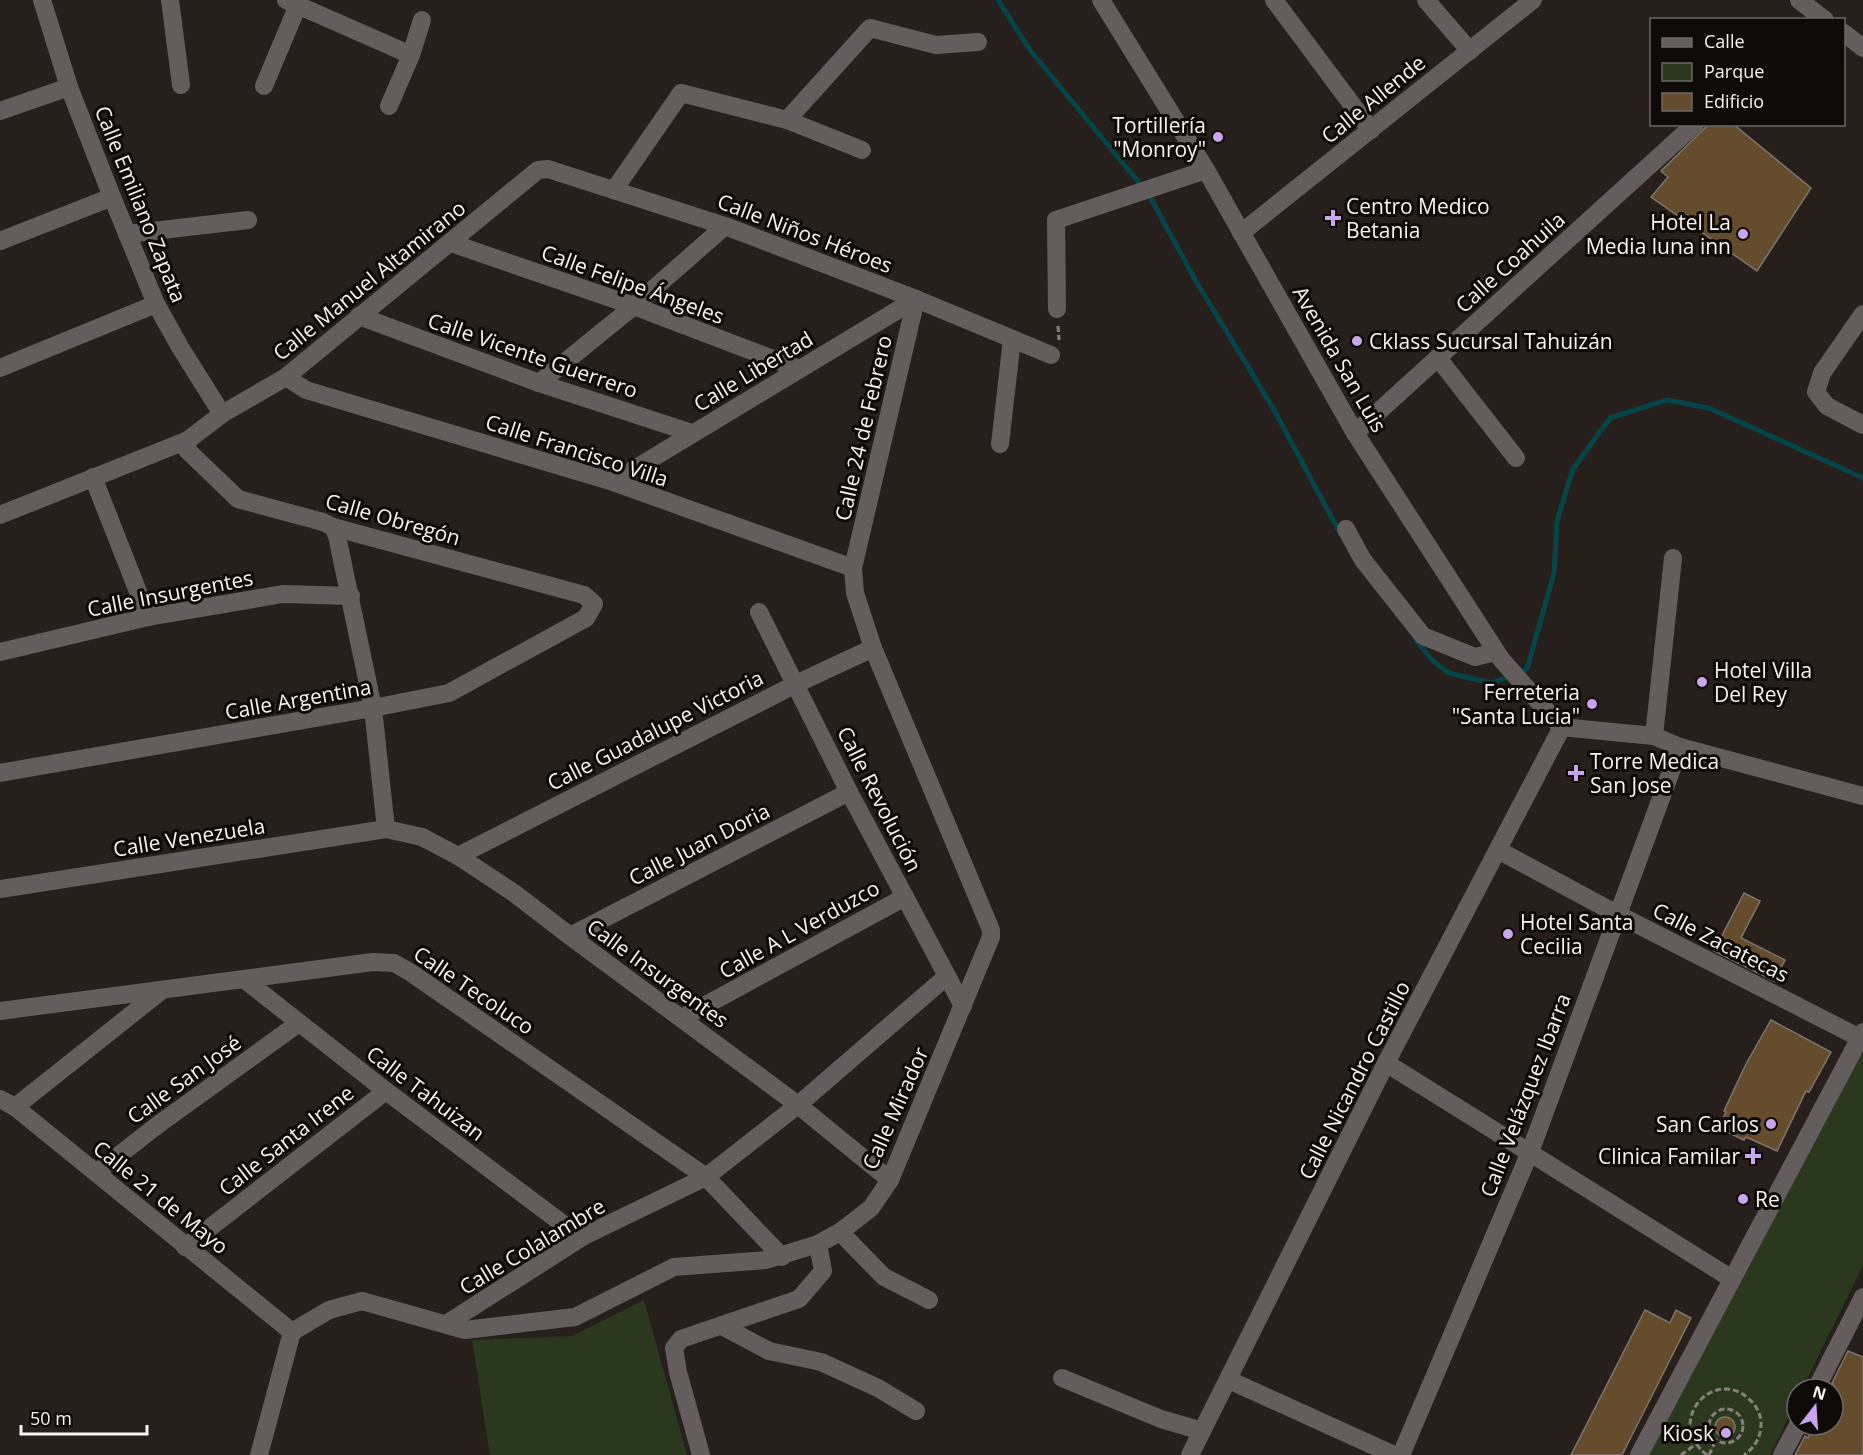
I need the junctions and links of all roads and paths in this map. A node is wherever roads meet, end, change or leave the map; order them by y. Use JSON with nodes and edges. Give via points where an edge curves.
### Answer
{"nodes":[{"id":1,"x":42,"y":0,"type":"edge"},
{"id":2,"x":170,"y":0,"type":"edge"},
{"id":3,"x":1101,"y":0,"type":"edge"},
{"id":4,"x":1274,"y":0,"type":"edge"},
{"id":5,"x":1426,"y":0,"type":"edge"},
{"id":6,"x":1533,"y":0,"type":"edge"},
{"id":7,"x":1799,"y":0,"type":"edge"},
{"id":8,"x":292,"y":2,"type":"edge"},
{"id":9,"x":1818,"y":17,"type":"edge"},
{"id":10,"x":422,"y":20,"type":"dead end"},
{"id":11,"x":1845,"y":34,"type":"edge"},
{"id":12,"x":978,"y":42,"type":"dead end"},
{"id":13,"x":1863,"y":48,"type":"edge"},
{"id":14,"x":1470,"y":51,"type":"junction"},
{"id":15,"x":411,"y":55,"type":"junction"},
{"id":16,"x":181,"y":86,"type":"dead end"},
{"id":17,"x":264,"y":86,"type":"dead end"},
{"id":18,"x":69,"y":87,"type":"junction"},
{"id":19,"x":389,"y":106,"type":"dead end"},
{"id":20,"x":0,"y":111,"type":"edge"},
{"id":21,"x":787,"y":120,"type":"junction"},
{"id":22,"x":1693,"y":126,"type":"edge"},
{"id":23,"x":1371,"y":130,"type":"junction"},
{"id":24,"x":862,"y":150,"type":"dead end"},
{"id":25,"x":538,"y":170,"type":"joint"},
{"id":26,"x":1206,"y":170,"type":"junction"},
{"id":27,"x":614,"y":190,"type":"junction"},
{"id":28,"x":112,"y":197,"type":"junction"},
{"id":29,"x":248,"y":220,"type":"dead end"},
{"id":30,"x":725,"y":226,"type":"junction"},
{"id":31,"x":1241,"y":233,"type":"junction"},
{"id":32,"x":127,"y":234,"type":"junction"},
{"id":33,"x":0,"y":241,"type":"edge"},
{"id":34,"x":451,"y":243,"type":"junction"},
{"id":35,"x":916,"y":299,"type":"junction"},
{"id":36,"x":156,"y":304,"type":"junction"},
{"id":37,"x":634,"y":306,"type":"junction"},
{"id":38,"x":1058,"y":309,"type":"joint"},
{"id":39,"x":1863,"y":314,"type":"edge"},
{"id":40,"x":359,"y":316,"type":"junction"},
{"id":41,"x":1012,"y":339,"type":"junction"},
{"id":42,"x":1051,"y":355,"type":"joint"},
{"id":43,"x":1438,"y":358,"type":"junction"},
{"id":44,"x":0,"y":368,"type":"edge"},
{"id":45,"x":799,"y":369,"type":"junction"},
{"id":46,"x":286,"y":377,"type":"junction"},
{"id":47,"x":539,"y":383,"type":"junction"},
{"id":48,"x":222,"y":414,"type":"junction"},
{"id":49,"x":1863,"y":425,"type":"edge"},
{"id":50,"x":1355,"y":433,"type":"junction"},
{"id":51,"x":692,"y":434,"type":"junction"},
{"id":52,"x":188,"y":440,"type":"junction"},
{"id":53,"x":1000,"y":444,"type":"dead end"},
{"id":54,"x":1516,"y":458,"type":"dead end"},
{"id":55,"x":93,"y":477,"type":"junction"},
{"id":56,"x":613,"y":482,"type":"junction"},
{"id":57,"x":0,"y":515,"type":"edge"},
{"id":58,"x":333,"y":527,"type":"junction"},
{"id":59,"x":1346,"y":529,"type":"dead end"},
{"id":60,"x":1673,"y":558,"type":"dead end"},
{"id":61,"x":853,"y":568,"type":"junction"},
{"id":62,"x":351,"y":596,"type":"junction"},
{"id":63,"x":759,"y":612,"type":"dead end"},
{"id":64,"x":148,"y":617,"type":"junction"},
{"id":65,"x":586,"y":618,"type":"joint"},
{"id":66,"x":873,"y":648,"type":"junction"},
{"id":67,"x":0,"y":652,"type":"edge"},
{"id":68,"x":1499,"y":655,"type":"junction"},
{"id":69,"x":796,"y":684,"type":"junction"},
{"id":70,"x":373,"y":708,"type":"junction"},
{"id":71,"x":1562,"y":727,"type":"junction"},
{"id":72,"x":1654,"y":736,"type":"junction"},
{"id":73,"x":1680,"y":747,"type":"junction"},
{"id":74,"x":1,"y":768,"type":"edge"},
{"id":75,"x":849,"y":792,"type":"junction"},
{"id":76,"x":1863,"y":796,"type":"edge"},
{"id":77,"x":386,"y":829,"type":"junction"},
{"id":78,"x":1498,"y":850,"type":"junction"},
{"id":79,"x":458,"y":856,"type":"junction"},
{"id":80,"x":0,"y":890,"type":"edge"},
{"id":81,"x":905,"y":897,"type":"junction"},
{"id":82,"x":1617,"y":914,"type":"junction"},
{"id":83,"x":991,"y":930,"type":"joint"},
{"id":84,"x":570,"y":936,"type":"junction"},
{"id":85,"x":946,"y":977,"type":"junction"},
{"id":86,"x":245,"y":980,"type":"junction"},
{"id":87,"x":163,"y":989,"type":"junction"},
{"id":88,"x":963,"y":1006,"type":"junction"},
{"id":89,"x":0,"y":1011,"type":"edge"},
{"id":90,"x":682,"y":1018,"type":"junction"},
{"id":91,"x":299,"y":1023,"type":"junction"},
{"id":92,"x":1861,"y":1035,"type":"edge"},
{"id":93,"x":1386,"y":1063,"type":"junction"},
{"id":94,"x":386,"y":1091,"type":"junction"},
{"id":95,"x":7,"y":1103,"type":"edge"},
{"id":96,"x":798,"y":1105,"type":"junction"},
{"id":97,"x":1530,"y":1152,"type":"junction"},
{"id":98,"x":96,"y":1173,"type":"junction"},
{"id":99,"x":706,"y":1177,"type":"junction"},
{"id":100,"x":890,"y":1180,"type":"junction"},
{"id":101,"x":840,"y":1232,"type":"junction"},
{"id":102,"x":584,"y":1236,"type":"junction"},
{"id":103,"x":818,"y":1244,"type":"junction"},
{"id":104,"x":185,"y":1247,"type":"junction"},
{"id":105,"x":782,"y":1257,"type":"junction"},
{"id":106,"x":1732,"y":1279,"type":"junction"},
{"id":107,"x":1863,"y":1297,"type":"edge"},
{"id":108,"x":929,"y":1300,"type":"dead end"},
{"id":109,"x":446,"y":1324,"type":"junction"},
{"id":110,"x":722,"y":1326,"type":"junction"},
{"id":111,"x":292,"y":1332,"type":"junction"},
{"id":112,"x":1822,"y":1377,"type":"edge"},
{"id":113,"x":1062,"y":1378,"type":"dead end"},
{"id":114,"x":1229,"y":1380,"type":"junction"},
{"id":115,"x":916,"y":1411,"type":"dead end"},
{"id":116,"x":1713,"y":1413,"type":"joint"},
{"id":117,"x":1202,"y":1431,"type":"junction"},
{"id":118,"x":1792,"y":1437,"type":"edge"},
{"id":119,"x":1696,"y":1444,"type":"junction"},
{"id":120,"x":1714,"y":1444,"type":"dead end"},
{"id":121,"x":259,"y":1455,"type":"edge"},
{"id":122,"x":701,"y":1455,"type":"edge"},
{"id":123,"x":1190,"y":1455,"type":"edge"},
{"id":124,"x":1394,"y":1455,"type":"edge"},
{"id":125,"x":1401,"y":1455,"type":"edge"},
{"id":126,"x":1639,"y":1455,"type":"edge"},
{"id":127,"x":1681,"y":1455,"type":"edge"},
{"id":128,"x":1708,"y":1455,"type":"edge"},
{"id":129,"x":1744,"y":1455,"type":"edge"},
{"id":130,"x":1782,"y":1455,"type":"edge"}],
"edges":[{"from":1,"to":18,"type":"street","name":"Calle Emiliano Zapata"},
{"from":2,"to":16,"type":"street"},
{"from":3,"to":26,"type":"street","name":"Avenida San Luis"},
{"from":4,"to":23,"type":"street"},
{"from":5,"to":14,"type":"street"},
{"from":6,"to":14,"type":"street","name":"Calle Allende"},
{"from":7,"to":9,"type":"street"},
{"from":8,"to":15,"type":"street"},
{"from":8,"to":17,"type":"street"},
{"from":10,"to":15,"type":"street"},
{"from":11,"to":13,"type":"street"},
{"from":12,"to":21,"type":"street","via":[[936,45],[870,28]]},
{"from":14,"to":23,"type":"street","name":"Calle Allende"},
{"from":15,"to":19,"type":"street"},
{"from":18,"to":20,"type":"street"},
{"from":18,"to":28,"type":"street","name":"Calle Emiliano Zapata"},
{"from":21,"to":24,"type":"street"},
{"from":21,"to":27,"type":"street","via":[[681,93]]},
{"from":22,"to":43,"type":"street","name":"Calle Coahuila"},
{"from":23,"to":31,"type":"street","name":"Calle Allende"},
{"from":25,"to":27,"type":"street","name":"Calle Niños Héroes","via":[[548,169]]},
{"from":25,"to":34,"type":"street","name":"Calle Manuel Altamirano"},
{"from":26,"to":31,"type":"street","name":"Avenida San Luis"},
{"from":26,"to":38,"type":"street","via":[[1056,220]]},
{"from":27,"to":30,"type":"street","name":"Calle Niños Héroes"},
{"from":28,"to":32,"type":"street","name":"Calle Emiliano Zapata"},
{"from":28,"to":33,"type":"street"},
{"from":29,"to":32,"type":"street"},
{"from":30,"to":35,"type":"street","name":"Calle Niños Héroes"},
{"from":30,"to":37,"type":"street"},
{"from":31,"to":50,"type":"street","name":"Avenida San Luis"},
{"from":32,"to":36,"type":"street","name":"Calle Emiliano Zapata"},
{"from":34,"to":37,"type":"street","name":"Calle Felipe Ángeles"},
{"from":34,"to":40,"type":"street","name":"Calle Manuel Altamirano"},
{"from":35,"to":41,"type":"street","name":"Calle Niños Héroes"},
{"from":35,"to":45,"type":"street","name":"Calle Libertad"},
{"from":35,"to":61,"type":"street","name":"Calle 24 de Febrero"},
{"from":36,"to":44,"type":"street"},
{"from":36,"to":48,"type":"street","name":"Calle Emiliano Zapata"},
{"from":37,"to":45,"type":"street","name":"Calle Felipe Ángeles"},
{"from":37,"to":47,"type":"street"},
{"from":38,"to":42,"type":"path","via":[[1059,347],[1058,353]]},
{"from":39,"to":49,"type":"street","via":[[1822,373],[1815,392],[1827,406]]},
{"from":40,"to":46,"type":"street","name":"Calle Manuel Altamirano"},
{"from":40,"to":47,"type":"street","name":"Calle Vicente Guerrero"},
{"from":41,"to":42,"type":"street","name":"Calle Niños Héroes"},
{"from":41,"to":53,"type":"street"},
{"from":43,"to":50,"type":"street","name":"Calle Coahuila"},
{"from":43,"to":54,"type":"street"},
{"from":45,"to":51,"type":"street","name":"Calle Libertad"},
{"from":46,"to":48,"type":"street","name":"Calle Manuel Altamirano"},
{"from":46,"to":56,"type":"street","name":"Calle Francisco Villa","via":[[306,390]]},
{"from":47,"to":51,"type":"street","name":"Calle Vicente Guerrero"},
{"from":48,"to":52,"type":"street","name":"Calle Manuel Altamirano"},
{"from":50,"to":68,"type":"street","name":"Avenida San Luis"},
{"from":51,"to":56,"type":"street","name":"Calle Libertad"},
{"from":52,"to":55,"type":"street","name":"Calle Manuel Altamirano"},
{"from":52,"to":58,"type":"street","name":"Calle Obregón","via":[[187,450],[238,499]]},
{"from":55,"to":57,"type":"street","name":"Calle Manuel Altamirano"},
{"from":55,"to":64,"type":"street"},
{"from":56,"to":61,"type":"street","name":"Calle Francisco Villa"},
{"from":58,"to":62,"type":"street"},
{"from":58,"to":65,"type":"street","name":"Calle Obregón","via":[[584,595],[594,604]]},
{"from":59,"to":68,"type":"street","via":[[1363,560],[1423,636],[1475,657]]},
{"from":60,"to":72,"type":"street"},
{"from":61,"to":66,"type":"street","name":"Calle 24 de Febrero","via":[[855,593]]},
{"from":62,"to":64,"type":"street","name":"Calle Insurgentes","via":[[283,594]]},
{"from":62,"to":70,"type":"street"},
{"from":63,"to":69,"type":"street","name":"Calle Revolución"},
{"from":64,"to":67,"type":"street","name":"Calle Insurgentes"},
{"from":65,"to":70,"type":"street","name":"Calle Argentina","via":[[449,693]]},
{"from":66,"to":69,"type":"street","name":"Calle Guadalupe Victoria"},
{"from":66,"to":83,"type":"street","name":"Calle 24 de Febrero"},
{"from":68,"to":71,"type":"street","name":"Avenida San Luis"},
{"from":69,"to":75,"type":"street","name":"Calle Revolución"},
{"from":69,"to":79,"type":"street","name":"Calle Guadalupe Victoria"},
{"from":70,"to":74,"type":"street","name":"Calle Argentina"},
{"from":70,"to":77,"type":"street"},
{"from":71,"to":72,"type":"street"},
{"from":71,"to":78,"type":"street","name":"Calle Nicandro Castillo"},
{"from":72,"to":73,"type":"street"},
{"from":73,"to":76,"type":"street"},
{"from":73,"to":82,"type":"street","name":"Calle Velázquez Ibarra"},
{"from":75,"to":81,"type":"street","name":"Calle Revolución"},
{"from":75,"to":84,"type":"street","name":"Calle Juan Doria"},
{"from":77,"to":79,"type":"street","name":"Calle Insurgentes","via":[[422,837]]},
{"from":77,"to":80,"type":"street","name":"Calle Venezuela"},
{"from":78,"to":82,"type":"street","name":"Calle Zacatecas"},
{"from":78,"to":93,"type":"street","name":"Calle Nicandro Castillo"},
{"from":79,"to":84,"type":"street","name":"Calle Insurgentes"},
{"from":81,"to":85,"type":"street","name":"Calle Revolución"},
{"from":81,"to":90,"type":"street","name":"Calle A L Verduzco"},
{"from":82,"to":92,"type":"street","name":"Calle Zacatecas"},
{"from":82,"to":97,"type":"street","name":"Calle Velázquez Ibarra"},
{"from":83,"to":88,"type":"street","name":"Calle Mirador"},
{"from":84,"to":90,"type":"street","name":"Calle Insurgentes"},
{"from":85,"to":88,"type":"street","name":"Calle Revolución"},
{"from":85,"to":96,"type":"street","name":"Calle Colalambre"},
{"from":86,"to":87,"type":"street","name":"Calle Tecoluco"},
{"from":86,"to":91,"type":"street","name":"Calle Tahuizan"},
{"from":86,"to":99,"type":"street","name":"Calle Tecoluco","via":[[373,962],[394,963]]},
{"from":87,"to":89,"type":"street","name":"Calle Tecoluco"},
{"from":87,"to":95,"type":"street"},
{"from":88,"to":100,"type":"street","name":"Calle Mirador"},
{"from":90,"to":96,"type":"street","name":"Calle Insurgentes"},
{"from":91,"to":94,"type":"street","name":"Calle Tahuizan"},
{"from":91,"to":98,"type":"street","name":"Calle San José"},
{"from":92,"to":106,"type":"street"},
{"from":93,"to":97,"type":"street"},
{"from":93,"to":114,"type":"street","name":"Calle Nicandro Castillo"},
{"from":94,"to":102,"type":"street","name":"Calle Tahuizan"},
{"from":94,"to":104,"type":"street","name":"Calle Santa Irene"},
{"from":95,"to":98,"type":"street","name":"Calle 21 de Mayo"},
{"from":96,"to":99,"type":"street","name":"Calle Colalambre"},
{"from":96,"to":100,"type":"street","name":"Calle Insurgentes"},
{"from":97,"to":106,"type":"street"},
{"from":97,"to":125,"type":"street","name":"Calle Velázquez Ibarra"},
{"from":98,"to":104,"type":"street","name":"Calle 21 de Mayo"},
{"from":99,"to":102,"type":"street","name":"Calle Colalambre"},
{"from":99,"to":105,"type":"street","name":"Calle Tecoluco"},
{"from":100,"to":101,"type":"street","name":"Calle Mirador","via":[[871,1208]]},
{"from":101,"to":103,"type":"street","name":"Calle Mirador"},
{"from":101,"to":108,"type":"street","via":[[884,1277]]},
{"from":102,"to":109,"type":"street","name":"Calle Colalambre"},
{"from":103,"to":105,"type":"street","name":"Calle Mirador"},
{"from":103,"to":110,"type":"street","via":[[823,1271],[799,1299]]},
{"from":104,"to":111,"type":"street","name":"Calle 21 de Mayo"},
{"from":105,"to":109,"type":"street","name":"Calle Mirador","via":[[674,1267],[575,1317],[465,1330]]},
{"from":106,"to":126,"type":"street"},
{"from":107,"to":112,"type":"street"},
{"from":109,"to":111,"type":"street","name":"Calle Mirador","via":[[362,1301],[329,1310]]},
{"from":110,"to":115,"type":"street","via":[[769,1351],[821,1362],[878,1388]]},
{"from":110,"to":122,"type":"street","via":[[681,1339],[674,1348]]},
{"from":111,"to":121,"type":"street"},
{"from":113,"to":117,"type":"street","via":[[1161,1419]]},
{"from":114,"to":117,"type":"street","name":"Calle Nicandro Castillo"},
{"from":114,"to":124,"type":"street"},
{"from":116,"to":116,"type":"path","via":[[1708,1425],[1713,1437],[1724,1443],[1742,1434],[1739,1414],[1727,1408]]},
{"from":117,"to":123,"type":"street","name":"Calle Nicandro Castillo"},
{"from":118,"to":130,"type":"street"},
{"from":119,"to":127,"type":"path"},
{"from":119,"to":128,"type":"path"},
{"from":119,"to":129,"type":"path","via":[[1690,1418],[1696,1404],[1713,1391],[1734,1390],[1754,1404],[1761,1420],[1758,1439]]},
{"from":120,"to":128,"type":"path"}]}
